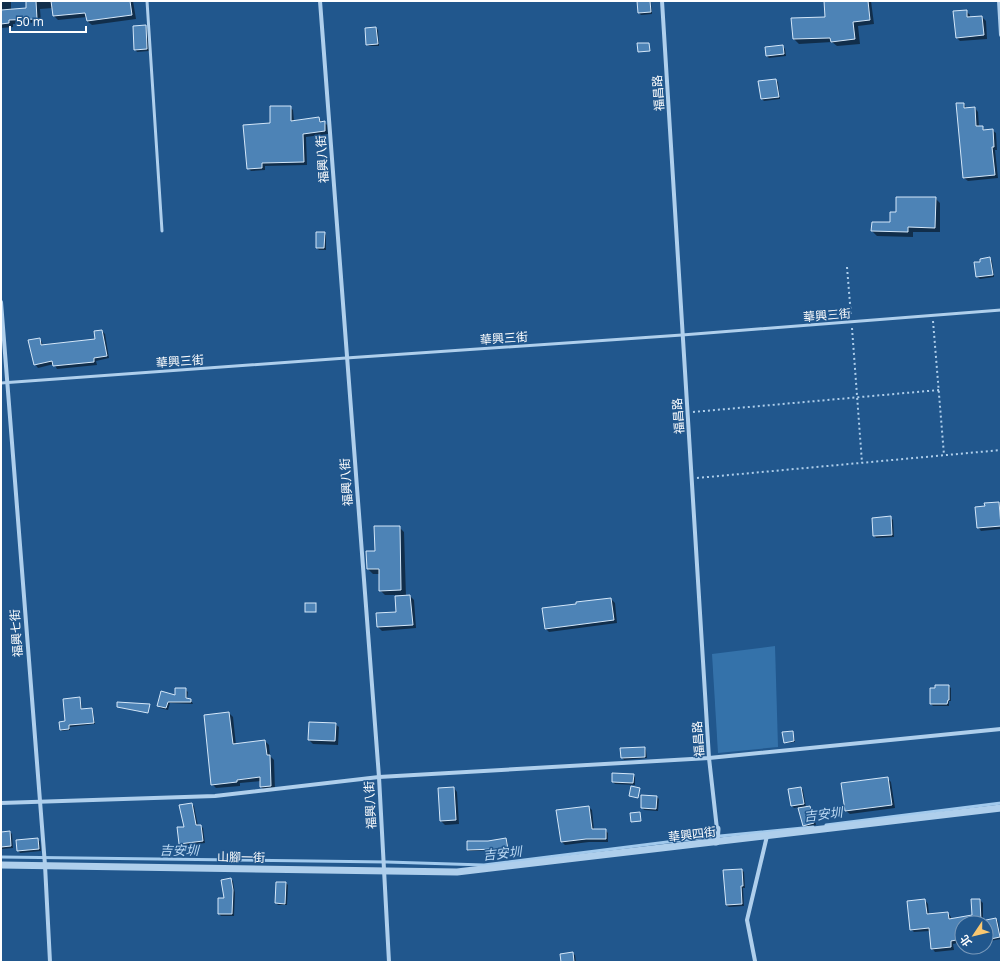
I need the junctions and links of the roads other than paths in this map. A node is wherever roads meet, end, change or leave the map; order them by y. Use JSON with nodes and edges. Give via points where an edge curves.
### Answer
{"nodes":[{"id":1,"x":147,"y":1,"type":"edge"},
{"id":2,"x":320,"y":1,"type":"edge"},
{"id":3,"x":662,"y":1,"type":"edge"},
{"id":4,"x":999,"y":1,"type":"edge"},
{"id":5,"x":1001,"y":35,"type":"edge"},
{"id":6,"x":162,"y":231,"type":"dead end"},
{"id":7,"x":1,"y":302,"type":"edge"},
{"id":8,"x":1001,"y":310,"type":"edge"},
{"id":9,"x":682,"y":335,"type":"junction"},
{"id":10,"x":346,"y":358,"type":"junction"},
{"id":11,"x":7,"y":383,"type":"junction"},
{"id":12,"x":1,"y":384,"type":"edge"},
{"id":13,"x":1001,"y":729,"type":"edge"},
{"id":14,"x":709,"y":758,"type":"junction"},
{"id":15,"x":379,"y":777,"type":"junction"},
{"id":16,"x":39,"y":801,"type":"junction"},
{"id":17,"x":1,"y":804,"type":"edge"},
{"id":18,"x":1001,"y":808,"type":"edge"},
{"id":19,"x":718,"y":829,"type":"joint"},
{"id":20,"x":767,"y":836,"type":"junction"},
{"id":21,"x":716,"y":840,"type":"junction"},
{"id":22,"x":45,"y":864,"type":"junction"},
{"id":23,"x":1,"y":865,"type":"edge"},
{"id":24,"x":384,"y":868,"type":"junction"},
{"id":25,"x":755,"y":961,"type":"edge"},
{"id":26,"x":50,"y":962,"type":"edge"},
{"id":27,"x":389,"y":962,"type":"edge"}],
"edges":[{"from":1,"to":6,"type":"lane"},
{"from":2,"to":10,"type":"street","name":"福興八街"},
{"from":3,"to":9,"type":"street","name":"福昌路"},
{"from":4,"to":5,"type":"street"},
{"from":7,"to":11,"type":"street","name":"福興七街"},
{"from":8,"to":9,"type":"lane","name":"華興三街"},
{"from":9,"to":10,"type":"lane","name":"華興三街"},
{"from":9,"to":14,"type":"street","name":"福昌路"},
{"from":10,"to":11,"type":"lane","name":"華興三街"},
{"from":10,"to":15,"type":"street","name":"福興八街"},
{"from":11,"to":12,"type":"lane","name":"華興三街"},
{"from":11,"to":16,"type":"street","name":"福興七街"},
{"from":13,"to":14,"type":"street"},
{"from":14,"to":15,"type":"street"},
{"from":14,"to":19,"type":"street","name":"福昌路"},
{"from":15,"to":16,"type":"street","via":[[215,796]]},
{"from":15,"to":24,"type":"street","name":"福興八街"},
{"from":16,"to":17,"type":"street"},
{"from":16,"to":22,"type":"street","name":"福興七街"},
{"from":18,"to":20,"type":"street","name":"華興四街"},
{"from":19,"to":21,"type":"street"},
{"from":20,"to":21,"type":"street","name":"華興四街"},
{"from":20,"to":25,"type":"street","via":[[747,920]]},
{"from":21,"to":24,"type":"street","name":"華興四街","via":[[456,872]]},
{"from":22,"to":23,"type":"street","name":"山腳一街"},
{"from":22,"to":24,"type":"street","name":"山腳一街"},
{"from":22,"to":26,"type":"street","name":"福興七街"},
{"from":24,"to":27,"type":"street","name":"福興八街"}]}
